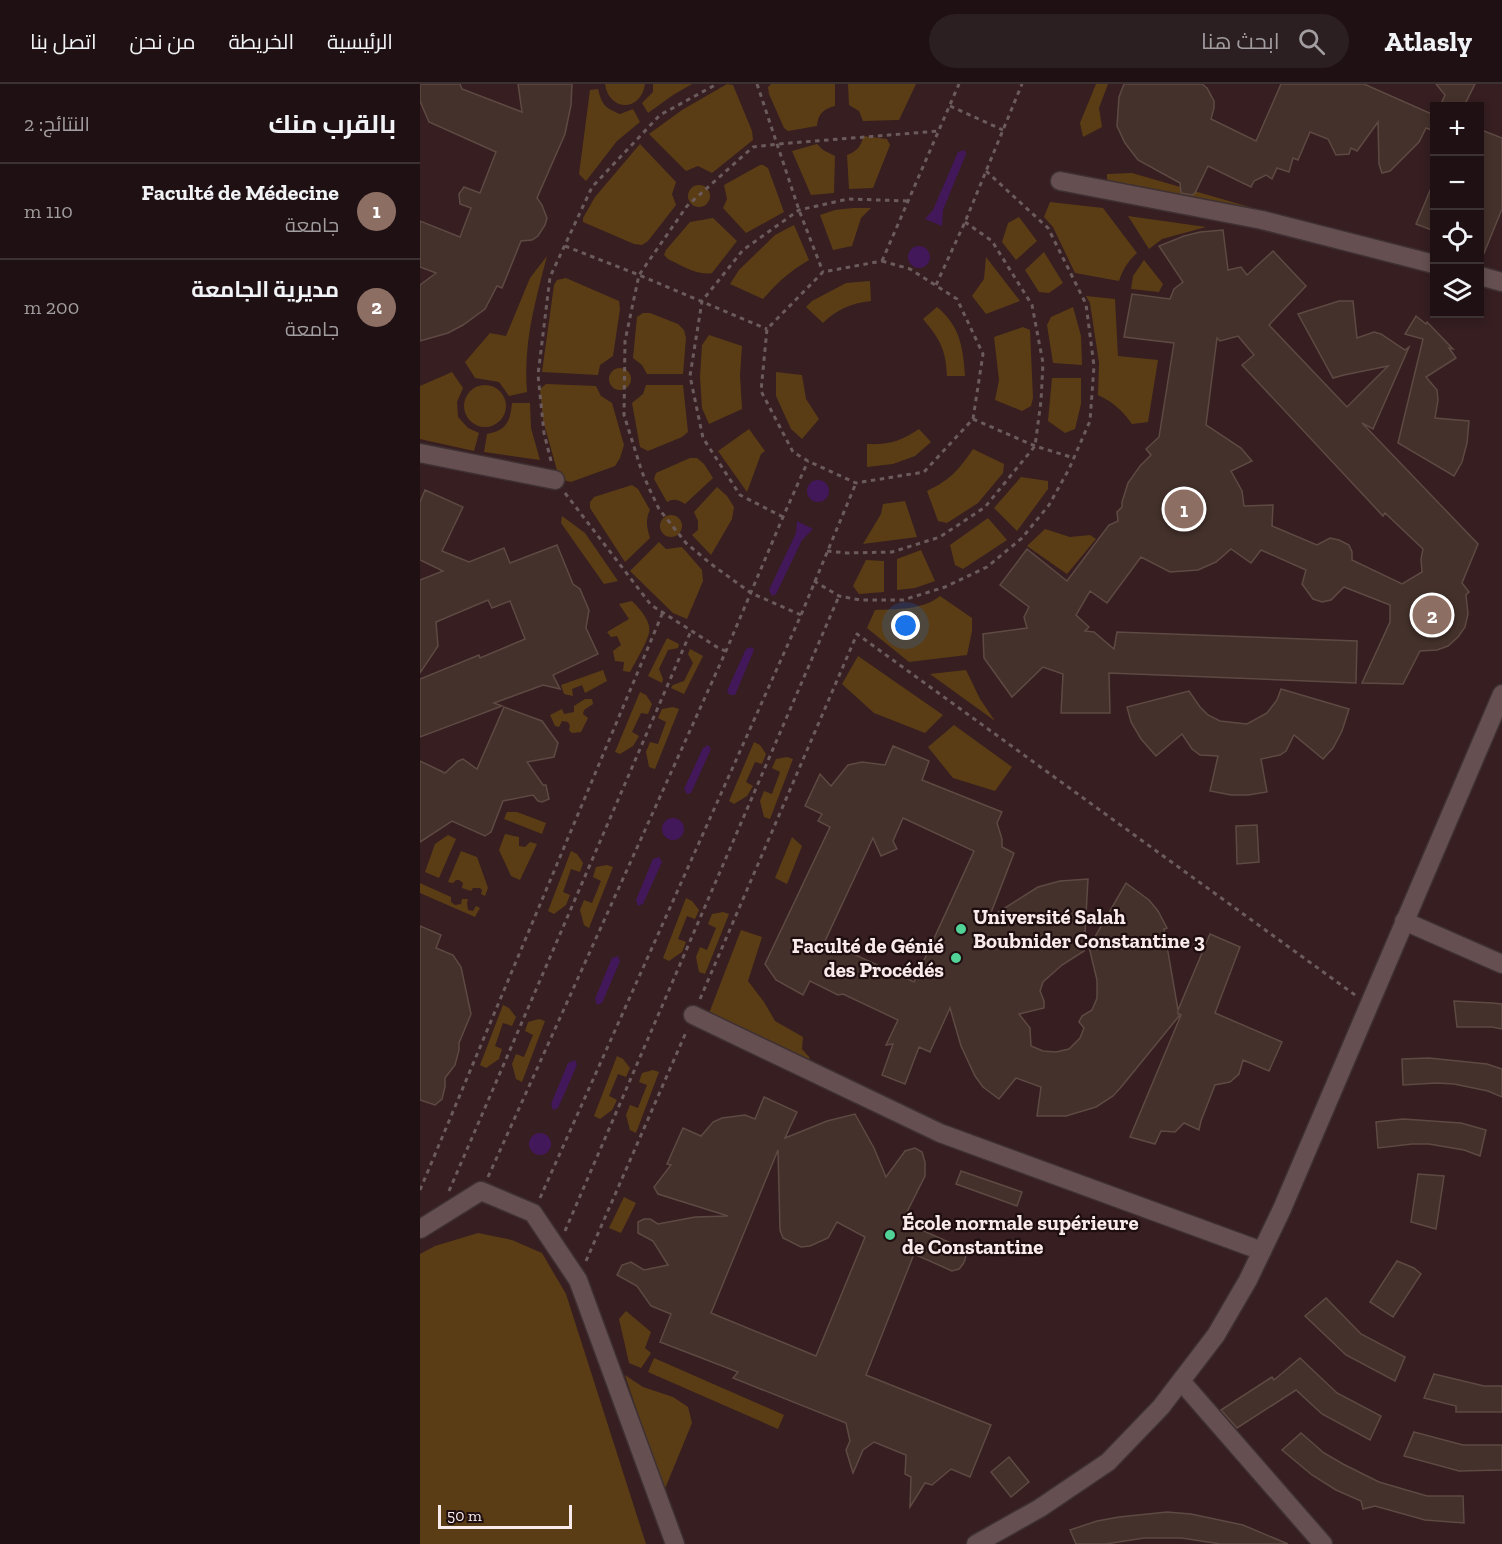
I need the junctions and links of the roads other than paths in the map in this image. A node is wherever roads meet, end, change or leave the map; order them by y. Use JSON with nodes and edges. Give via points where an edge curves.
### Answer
{"nodes":[{"id":1,"x":1060,"y":181,"type":"dead end"},
{"id":2,"x":1430,"y":263,"type":"edge"},
{"id":3,"x":1484,"y":277,"type":"edge"},
{"id":4,"x":1502,"y":282,"type":"edge"},
{"id":5,"x":420,"y":453,"type":"edge"},
{"id":6,"x":555,"y":480,"type":"road end"},
{"id":7,"x":1502,"y":694,"type":"edge"},
{"id":8,"x":1404,"y":921,"type":"junction"},
{"id":9,"x":1502,"y":964,"type":"edge"},
{"id":10,"x":693,"y":1015,"type":"road end"},
{"id":11,"x":420,"y":1229,"type":"edge"},
{"id":12,"x":1262,"y":1251,"type":"junction"},
{"id":13,"x":1181,"y":1381,"type":"junction"},
{"id":14,"x":675,"y":1544,"type":"edge"},
{"id":15,"x":976,"y":1544,"type":"edge"},
{"id":16,"x":1323,"y":1544,"type":"edge"}],
"edges":[{"from":1,"to":2,"type":"street","via":[[1262,220]]},
{"from":3,"to":4,"type":"street"},
{"from":5,"to":6,"type":"street"},
{"from":7,"to":8,"type":"street"},
{"from":8,"to":9,"type":"street"},
{"from":8,"to":12,"type":"street"},
{"from":10,"to":12,"type":"street","via":[[940,1134]]},
{"from":11,"to":14,"type":"street","via":[[481,1191],[533,1213],[578,1280]]},
{"from":12,"to":13,"type":"street","via":[[1216,1335]]},
{"from":13,"to":15,"type":"street","via":[[1108,1462],[1040,1508]]},
{"from":13,"to":16,"type":"street"}]}
